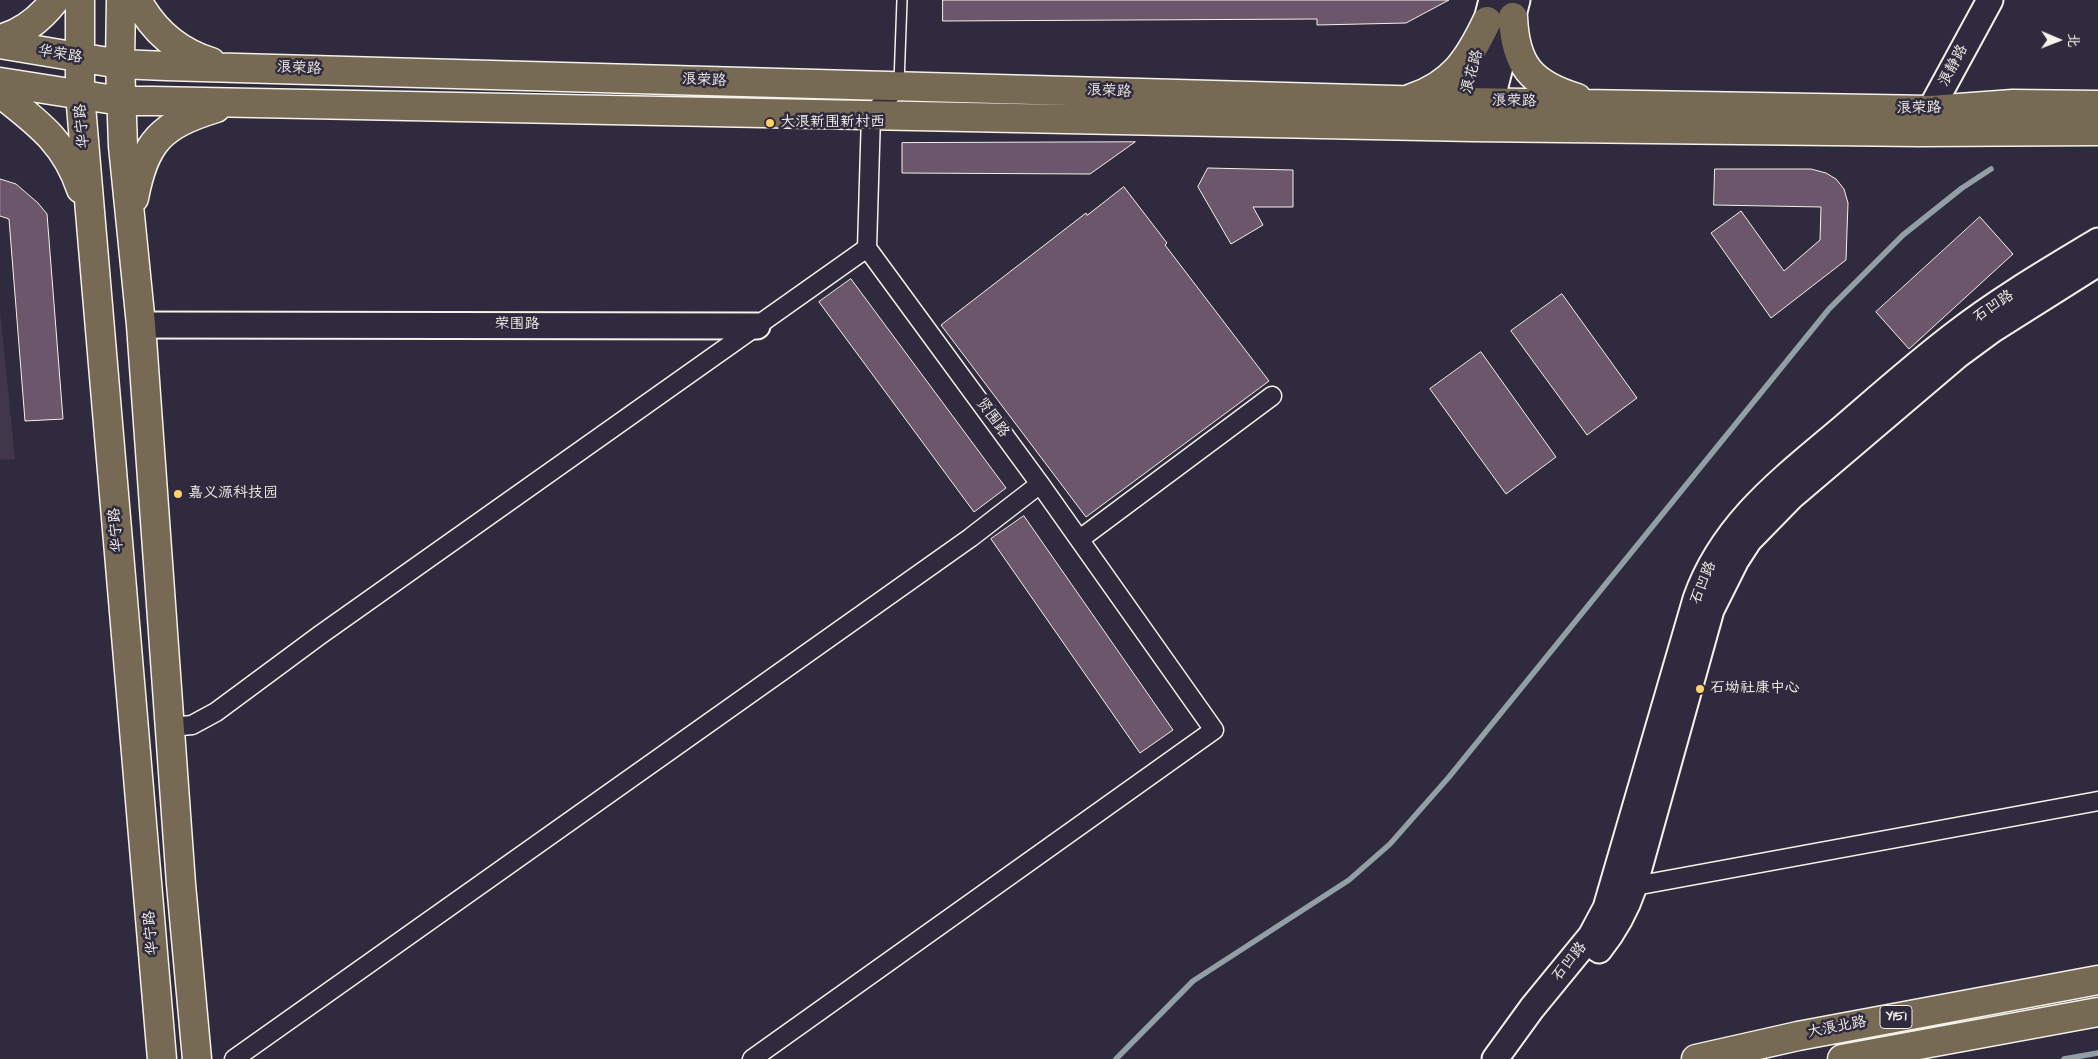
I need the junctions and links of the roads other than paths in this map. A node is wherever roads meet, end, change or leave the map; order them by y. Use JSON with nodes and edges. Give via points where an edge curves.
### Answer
{"nodes":[{"id":1,"x":55,"y":0,"type":"edge"},
{"id":2,"x":80,"y":0,"type":"edge"},
{"id":3,"x":121,"y":0,"type":"edge"},
{"id":4,"x":137,"y":0,"type":"edge"},
{"id":5,"x":902,"y":0,"type":"edge"},
{"id":6,"x":1990,"y":0,"type":"edge"},
{"id":7,"x":1502,"y":10,"type":"edge"},
{"id":8,"x":0,"y":38,"type":"edge"},
{"id":9,"x":0,"y":44,"type":"edge"},
{"id":10,"x":79,"y":58,"type":"junction"},
{"id":11,"x":120,"y":64,"type":"junction"},
{"id":12,"x":230,"y":67,"type":"junction"},
{"id":13,"x":0,"y":82,"type":"edge"},
{"id":14,"x":899,"y":86,"type":"junction"},
{"id":15,"x":0,"y":93,"type":"edge"},
{"id":16,"x":80,"y":94,"type":"junction"},
{"id":17,"x":1406,"y":100,"type":"junction"},
{"id":18,"x":121,"y":101,"type":"junction"},
{"id":19,"x":1478,"y":102,"type":"junction"},
{"id":20,"x":242,"y":103,"type":"junction"},
{"id":21,"x":1595,"y":104,"type":"junction"},
{"id":22,"x":2098,"y":105,"type":"edge"},
{"id":23,"x":871,"y":116,"type":"junction"},
{"id":24,"x":1925,"y":121,"type":"junction"},
{"id":25,"x":1473,"y":127,"type":"junction"},
{"id":26,"x":2089,"y":131,"type":"edge"},
{"id":27,"x":131,"y":212,"type":"junction"},
{"id":28,"x":90,"y":214,"type":"junction"},
{"id":29,"x":2098,"y":241,"type":"edge"},
{"id":30,"x":868,"y":248,"type":"junction"},
{"id":31,"x":2098,"y":263,"type":"edge"},
{"id":32,"x":141,"y":325,"type":"junction"},
{"id":33,"x":757,"y":326,"type":"junction"},
{"id":34,"x":1272,"y":396,"type":"dead end"},
{"id":35,"x":1040,"y":484,"type":"junction"},
{"id":36,"x":1080,"y":539,"type":"junction"},
{"id":37,"x":171,"y":726,"type":"junction"},
{"id":38,"x":2098,"y":801,"type":"edge"},
{"id":39,"x":1623,"y":888,"type":"junction"},
{"id":40,"x":2098,"y":980,"type":"edge"},
{"id":41,"x":2098,"y":1012,"type":"edge"},
{"id":42,"x":162,"y":1059,"type":"edge"},
{"id":43,"x":197,"y":1059,"type":"edge"},
{"id":44,"x":234,"y":1059,"type":"edge"},
{"id":45,"x":752,"y":1059,"type":"edge"},
{"id":46,"x":1495,"y":1059,"type":"edge"},
{"id":47,"x":1511,"y":1059,"type":"edge"},
{"id":48,"x":1696,"y":1059,"type":"edge"},
{"id":49,"x":1842,"y":1059,"type":"edge"}],
"edges":[{"from":1,"to":8,"type":"main road","via":[[23,30]]},
{"from":2,"to":10,"type":"main road","name":"华宁路"},
{"from":3,"to":11,"type":"main road"},
{"from":4,"to":12,"type":"main road","via":[[146,17],[168,41],[204,60]]},
{"from":5,"to":14,"type":"lane"},
{"from":6,"to":24,"type":"main road","name":"浪静路"},
{"from":7,"to":17,"type":"main road","via":[[1447,80],[1431,92]]},
{"from":7,"to":19,"type":"main road","name":"浪花路"},
{"from":7,"to":21,"type":"main road","via":[[1526,68],[1547,86]]},
{"from":9,"to":10,"type":"main road","name":"华荣路"},
{"from":10,"to":11,"type":"main road","name":"华荣路"},
{"from":10,"to":16,"type":"main road","name":"华宁路"},
{"from":11,"to":12,"type":"main road","name":"浪荣路"},
{"from":11,"to":18,"type":"main road"},
{"from":12,"to":14,"type":"main road","name":"浪荣路"},
{"from":13,"to":16,"type":"main road"},
{"from":14,"to":17,"type":"main road","name":"浪荣路"},
{"from":14,"to":23,"type":"street"},
{"from":15,"to":28,"type":"main road","via":[[58,142],[78,179]]},
{"from":16,"to":18,"type":"main road"},
{"from":16,"to":28,"type":"main road","name":"华宁路"},
{"from":17,"to":19,"type":"main road","name":"浪荣路"},
{"from":18,"to":20,"type":"main road","name":"浪荣路"},
{"from":18,"to":27,"type":"main road"},
{"from":19,"to":21,"type":"main road","name":"浪荣路"},
{"from":19,"to":25,"type":"main road","name":"浪花路"},
{"from":20,"to":23,"type":"main road","name":"浪荣路"},
{"from":20,"to":27,"type":"main road","via":[[203,112],[165,130],[144,161]]},
{"from":21,"to":24,"type":"main road","name":"浪荣路"},
{"from":22,"to":24,"type":"main road","name":"浪荣路","via":[[2014,104]]},
{"from":23,"to":25,"type":"main road","name":"浪荣路"},
{"from":23,"to":30,"type":"street"},
{"from":24,"to":25,"type":"main road","name":"浪荣路"},
{"from":24,"to":26,"type":"main road","name":"浪荣路","via":[[1992,132]]},
{"from":27,"to":32,"type":"main road"},
{"from":28,"to":42,"type":"main road","name":"华宁路"},
{"from":29,"to":39,"type":"main road","name":"石凹路","via":[[1998,303],[1948,340],[1762,498],[1724,543],[1704,577],[1696,599]]},
{"from":30,"to":33,"type":"street"},
{"from":30,"to":35,"type":"street","name":"贤围路"},
{"from":31,"to":39,"type":"main road","name":"石凹路","via":[[1958,355],[1791,497],[1749,540],[1731,567],[1711,610]]},
{"from":32,"to":33,"type":"main road","name":"荣围路"},
{"from":32,"to":37,"type":"main road"},
{"from":33,"to":37,"type":"street","via":[[328,629],[216,712],[192,725]]},
{"from":34,"to":36,"type":"street"},
{"from":35,"to":36,"type":"street","name":"贤围路"},
{"from":35,"to":44,"type":"street","via":[[970,538]]},
{"from":36,"to":45,"type":"street","name":"贤围路","via":[[1214,730]]},
{"from":37,"to":43,"type":"main road"},
{"from":38,"to":39,"type":"street"},
{"from":39,"to":46,"type":"main road","name":"石凹路","via":[[1591,936]]},
{"from":39,"to":47,"type":"main road","name":"石凹路","via":[[1626,911],[1612,934]]},
{"from":40,"to":48,"type":"main road","name":"大浪北路","number":"Y151","via":[[1798,1036]]},
{"from":41,"to":49,"type":"main road","name":"大浪北路","number":"Y151"}]}
